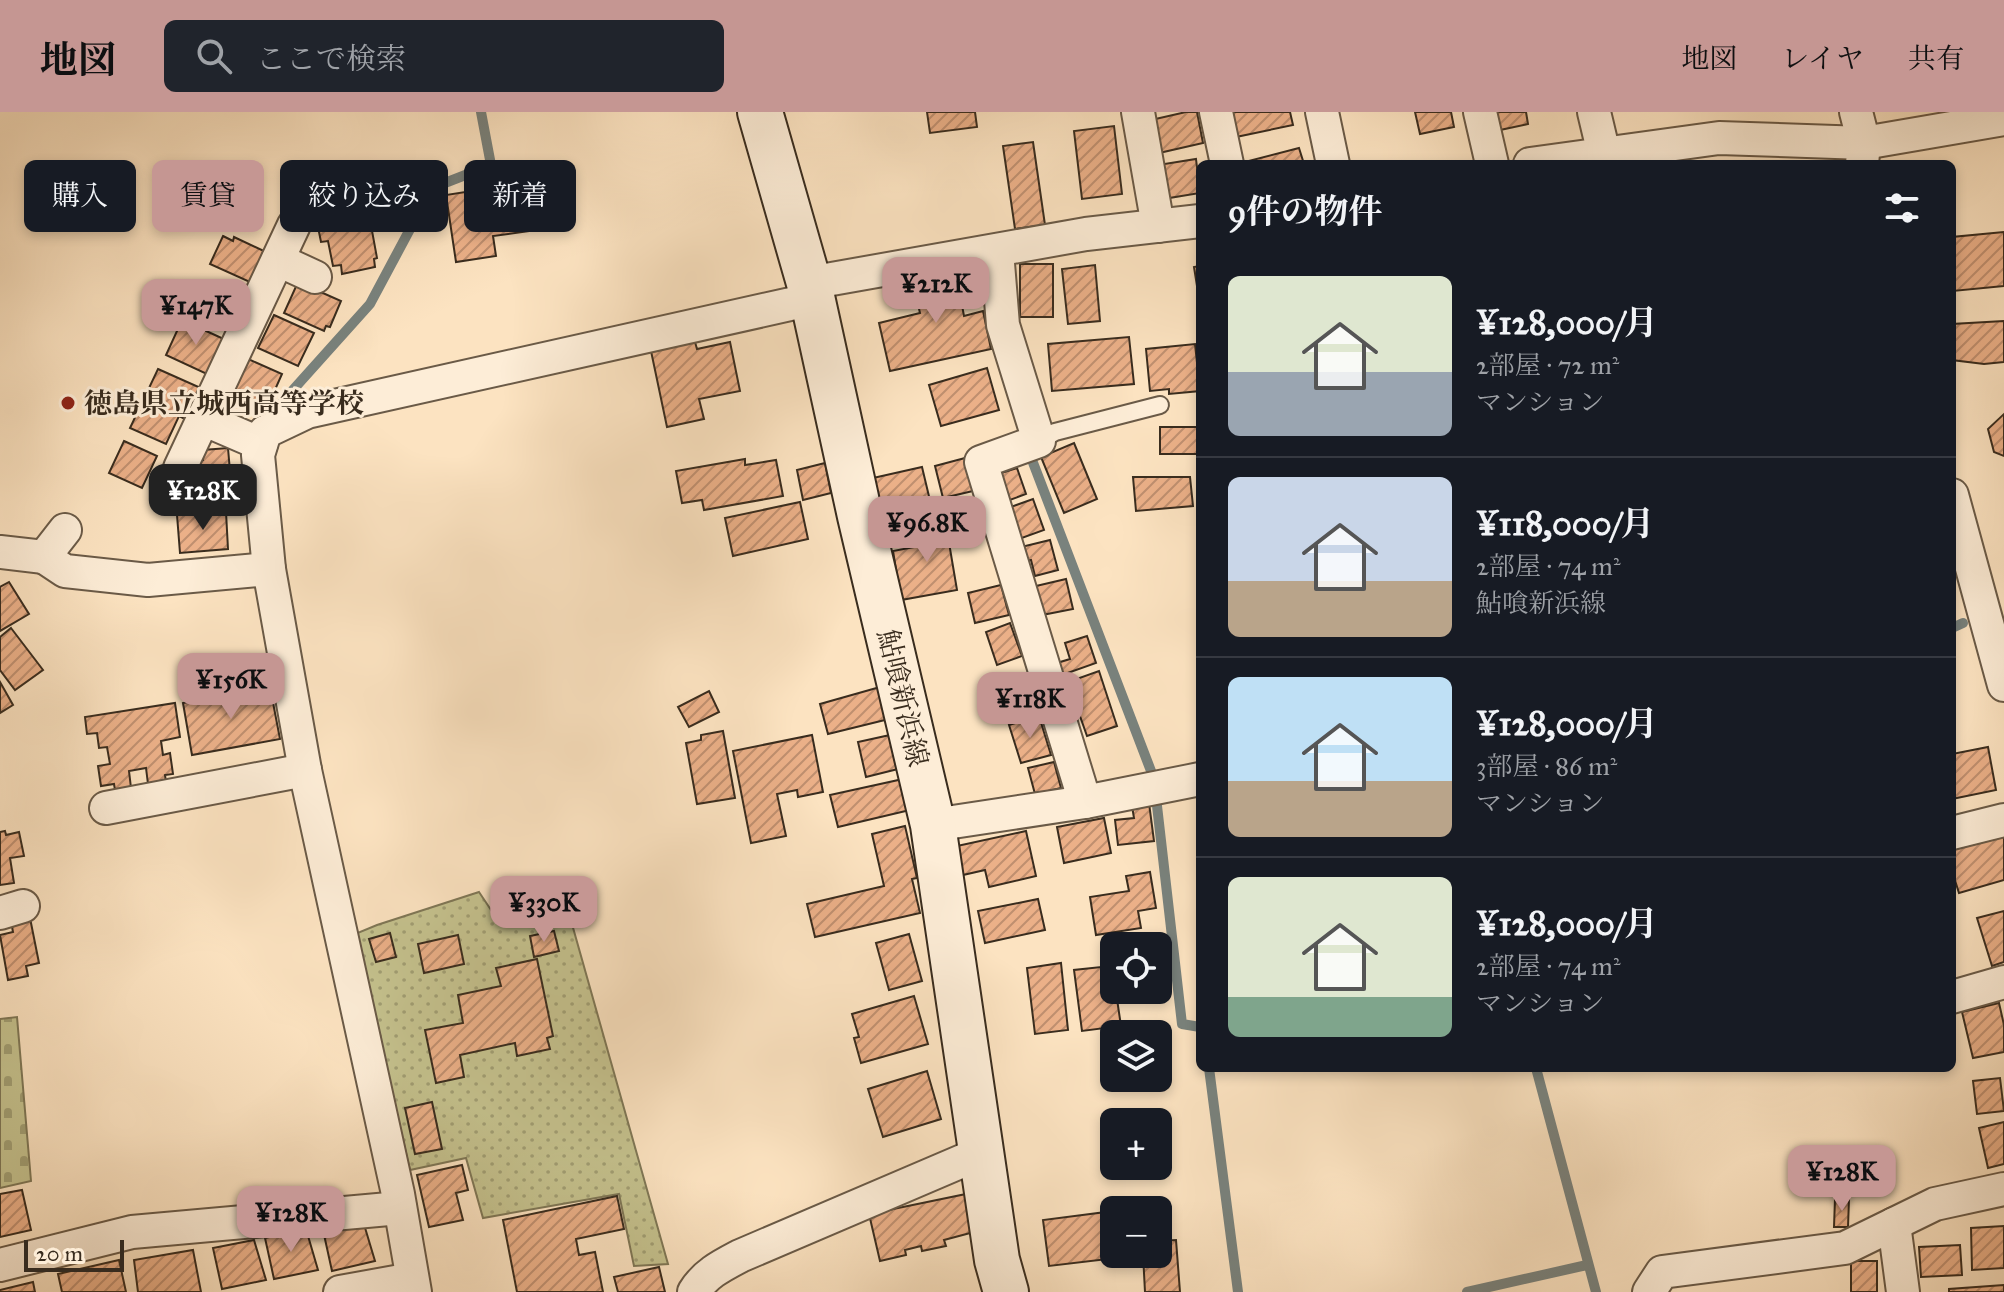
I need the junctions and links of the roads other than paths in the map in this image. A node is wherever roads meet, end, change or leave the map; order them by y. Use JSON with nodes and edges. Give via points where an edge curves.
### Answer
{"nodes":[{"id":1,"x":760,"y":112,"type":"edge"},
{"id":2,"x":1138,"y":112,"type":"edge"},
{"id":3,"x":1216,"y":112,"type":"edge"},
{"id":4,"x":1322,"y":112,"type":"edge"},
{"id":5,"x":1480,"y":112,"type":"edge"},
{"id":6,"x":1594,"y":112,"type":"edge"},
{"id":7,"x":2004,"y":119,"type":"edge"},
{"id":8,"x":1742,"y":125,"type":"edge"},
{"id":9,"x":1861,"y":140,"type":"edge"},
{"id":10,"x":1604,"y":154,"type":"junction"},
{"id":11,"x":1226,"y":160,"type":"edge"},
{"id":12,"x":1332,"y":160,"type":"edge"},
{"id":13,"x":1491,"y":160,"type":"edge"},
{"id":14,"x":1560,"y":160,"type":"edge"},
{"id":15,"x":1196,"y":221,"type":"edge"},
{"id":16,"x":1158,"y":226,"type":"junction"},
{"id":17,"x":291,"y":232,"type":"edge"},
{"id":18,"x":997,"y":251,"type":"junction"},
{"id":19,"x":278,"y":260,"type":"junction"},
{"id":20,"x":315,"y":277,"type":"dead end"},
{"id":21,"x":811,"y":291,"type":"junction"},
{"id":22,"x":1160,"y":405,"type":"dead end"},
{"id":23,"x":203,"y":419,"type":"junction"},
{"id":24,"x":1039,"y":441,"type":"junction"},
{"id":25,"x":261,"y":444,"type":"junction"},
{"id":26,"x":180,"y":468,"type":"dead end"},
{"id":27,"x":65,"y":530,"type":"dead end"},
{"id":28,"x":1958,"y":536,"type":"edge"},
{"id":29,"x":0,"y":552,"type":"edge"},
{"id":30,"x":44,"y":557,"type":"junction"},
{"id":31,"x":269,"y":569,"type":"junction"},
{"id":32,"x":2003,"y":677,"type":"edge"},
{"id":33,"x":305,"y":770,"type":"junction"},
{"id":34,"x":1196,"y":780,"type":"edge"},
{"id":35,"x":1085,"y":802,"type":"junction"},
{"id":36,"x":106,"y":808,"type":"dead end"},
{"id":37,"x":2004,"y":820,"type":"edge"},
{"id":38,"x":933,"y":825,"type":"junction"},
{"id":39,"x":1956,"y":832,"type":"edge"},
{"id":40,"x":2004,"y":982,"type":"edge"},
{"id":41,"x":1956,"y":996,"type":"edge"},
{"id":42,"x":981,"y":1153,"type":"junction"},
{"id":43,"x":2004,"y":1189,"type":"edge"},
{"id":44,"x":400,"y":1208,"type":"junction"},
{"id":45,"x":1894,"y":1224,"type":"junction"},
{"id":46,"x":0,"y":1265,"type":"edge"},
{"id":47,"x":413,"y":1285,"type":"edge"},
{"id":48,"x":340,"y":1292,"type":"edge"},
{"id":49,"x":694,"y":1292,"type":"edge"},
{"id":50,"x":1006,"y":1292,"type":"edge"},
{"id":51,"x":1649,"y":1292,"type":"edge"},
{"id":52,"x":1903,"y":1292,"type":"edge"}],
"edges":[{"from":1,"to":21,"type":"main road","name":"鮎喰新浜線"},
{"from":2,"to":16,"type":"street"},
{"from":3,"to":11,"type":"street"},
{"from":4,"to":12,"type":"street"},
{"from":5,"to":13,"type":"street"},
{"from":6,"to":10,"type":"street"},
{"from":7,"to":9,"type":"street"},
{"from":8,"to":9,"type":"street"},
{"from":8,"to":10,"type":"street","via":[[1719,138]]},
{"from":10,"to":14,"type":"street"},
{"from":15,"to":16,"type":"street"},
{"from":16,"to":18,"type":"street"},
{"from":17,"to":19,"type":"street"},
{"from":18,"to":21,"type":"street"},
{"from":18,"to":24,"type":"street","via":[[1003,325]]},
{"from":19,"to":20,"type":"street"},
{"from":19,"to":23,"type":"street"},
{"from":21,"to":25,"type":"street","via":[[307,412],[265,432]]},
{"from":21,"to":38,"type":"main road","name":"鮎喰新浜線"},
{"from":22,"to":24,"type":"lane","via":[[1055,432]]},
{"from":23,"to":25,"type":"street"},
{"from":23,"to":26,"type":"street"},
{"from":24,"to":35,"type":"street","via":[[981,462]]},
{"from":25,"to":31,"type":"street"},
{"from":27,"to":30,"type":"street"},
{"from":28,"to":32,"type":"street"},
{"from":29,"to":30,"type":"street"},
{"from":30,"to":31,"type":"street","via":[[65,571],[148,580]]},
{"from":31,"to":33,"type":"street"},
{"from":33,"to":36,"type":"street"},
{"from":33,"to":44,"type":"street"},
{"from":34,"to":35,"type":"street"},
{"from":35,"to":38,"type":"street"},
{"from":37,"to":39,"type":"street"},
{"from":38,"to":42,"type":"main road","name":"鮎喰新浜線"},
{"from":40,"to":41,"type":"street"},
{"from":42,"to":49,"type":"street","via":[[740,1256],[715,1269]]},
{"from":42,"to":50,"type":"main road","name":"鮎喰新浜線"},
{"from":43,"to":45,"type":"street","via":[[1935,1204]]},
{"from":44,"to":46,"type":"street","via":[[132,1232]]},
{"from":44,"to":47,"type":"street"},
{"from":45,"to":51,"type":"street","via":[[1845,1248],[1662,1272]]},
{"from":45,"to":52,"type":"street"},
{"from":47,"to":48,"type":"street"}]}
